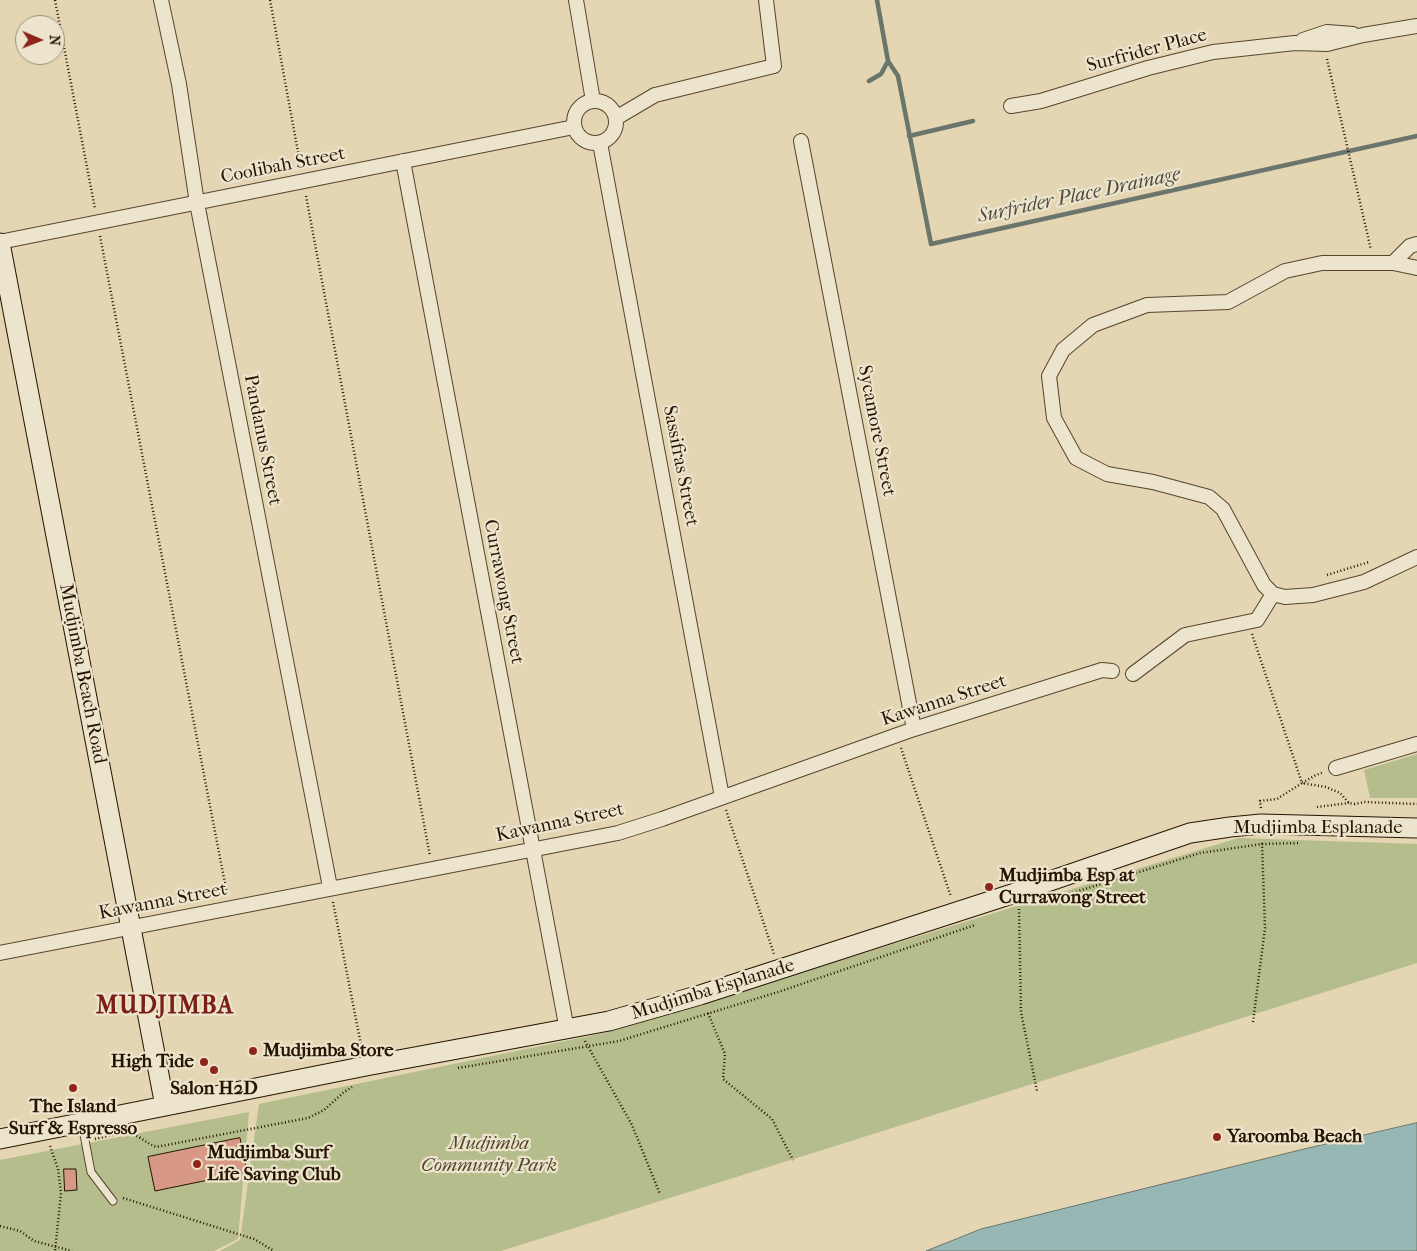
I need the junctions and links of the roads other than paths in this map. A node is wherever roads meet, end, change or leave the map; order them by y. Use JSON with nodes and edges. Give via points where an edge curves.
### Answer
{"nodes":[{"id":1,"x":161,"y":0,"type":"edge"},
{"id":2,"x":576,"y":0,"type":"edge"},
{"id":3,"x":766,"y":0,"type":"edge"},
{"id":4,"x":1417,"y":26,"type":"edge"},
{"id":5,"x":593,"y":101,"type":"junction"},
{"id":6,"x":1011,"y":106,"type":"dead end"},
{"id":7,"x":616,"y":118,"type":"junction"},
{"id":8,"x":574,"y":126,"type":"junction"},
{"id":9,"x":801,"y":141,"type":"dead end"},
{"id":10,"x":600,"y":143,"type":"junction"},
{"id":11,"x":403,"y":161,"type":"junction"},
{"id":12,"x":197,"y":203,"type":"junction"},
{"id":13,"x":0,"y":242,"type":"edge"},
{"id":14,"x":1417,"y":244,"type":"edge"},
{"id":15,"x":1393,"y":263,"type":"junction"},
{"id":16,"x":1417,"y":268,"type":"edge"},
{"id":17,"x":1417,"y":557,"type":"edge"},
{"id":18,"x":1273,"y":594,"type":"junction"},
{"id":19,"x":1112,"y":671,"type":"dead end"},
{"id":20,"x":1133,"y":674,"type":"dead end"},
{"id":21,"x":914,"y":729,"type":"junction"},
{"id":22,"x":1417,"y":744,"type":"edge"},
{"id":23,"x":1336,"y":768,"type":"road end"},
{"id":24,"x":722,"y":797,"type":"junction"},
{"id":25,"x":1417,"y":828,"type":"edge"},
{"id":26,"x":532,"y":849,"type":"junction"},
{"id":27,"x":330,"y":887,"type":"junction"},
{"id":28,"x":131,"y":928,"type":"junction"},
{"id":29,"x":0,"y":952,"type":"edge"},
{"id":30,"x":574,"y":1029,"type":"junction"},
{"id":31,"x":165,"y":1106,"type":"junction"},
{"id":32,"x":82,"y":1124,"type":"junction"},
{"id":33,"x":0,"y":1139,"type":"edge"},
{"id":34,"x":113,"y":1201,"type":"road end"}],
"edges":[{"from":1,"to":12,"type":"street","name":"Pandanus Street","via":[[179,84]]},
{"from":2,"to":5,"type":"street"},
{"from":3,"to":7,"type":"street","via":[[774,66],[655,95]]},
{"from":4,"to":6,"type":"street","name":"Surfrider Place","via":[[1362,35],[1327,32],[1295,43],[1213,52]]},
{"from":5,"to":7,"type":"street","via":[[606,104]]},
{"from":5,"to":8,"type":"street","via":[[576,112]]},
{"from":7,"to":10,"type":"street","via":[[613,133]]},
{"from":8,"to":10,"type":"street","via":[[586,141]]},
{"from":8,"to":11,"type":"street","name":"Coolibah Street"},
{"from":9,"to":21,"type":"street","name":"Sycamore Street"},
{"from":10,"to":24,"type":"street","name":"Sassifras Street"},
{"from":11,"to":12,"type":"street","name":"Coolibah Street"},
{"from":11,"to":26,"type":"street","name":"Currawong Street"},
{"from":12,"to":13,"type":"street","name":"Coolibah Street"},
{"from":12,"to":27,"type":"street","name":"Pandanus Street"},
{"from":13,"to":28,"type":"street","name":"Mudjimba Beach Road"},
{"from":14,"to":15,"type":"street","via":[[1410,246]]},
{"from":15,"to":16,"type":"street"},
{"from":15,"to":18,"type":"street","via":[[1322,263],[1285,272],[1228,302],[1147,306],[1093,324],[1063,350],[1049,376],[1054,418],[1076,458],[1107,474],[1208,497],[1223,509],[1264,585]]},
{"from":17,"to":18,"type":"street","via":[[1364,582],[1285,598]]},
{"from":18,"to":20,"type":"street","via":[[1257,620],[1185,634]]},
{"from":19,"to":21,"type":"street","name":"Kawanna Street","via":[[1102,670]]},
{"from":21,"to":24,"type":"street","name":"Kawanna Street"},
{"from":22,"to":23,"type":"street"},
{"from":24,"to":26,"type":"street","name":"Kawanna Street","via":[[618,833]]},
{"from":25,"to":30,"type":"street","name":"Mudjimba Esplanade","via":[[1260,817],[1230,827],[1190,834],[700,995]]},
{"from":26,"to":27,"type":"street","name":"Kawanna Street"},
{"from":26,"to":30,"type":"street","name":"Currawong Street"},
{"from":27,"to":28,"type":"street","name":"Kawanna Street"},
{"from":28,"to":29,"type":"street","name":"Kawanna Street"},
{"from":28,"to":31,"type":"street","name":"Mudjimba Beach Road"},
{"from":30,"to":31,"type":"street","name":"Mudjimba Esplanade"},
{"from":31,"to":32,"type":"street","name":"Mudjimba Esplanade"},
{"from":32,"to":33,"type":"street","name":"Mudjimba Esplanade"},
{"from":32,"to":34,"type":"lane","via":[[91,1172]]}]}
